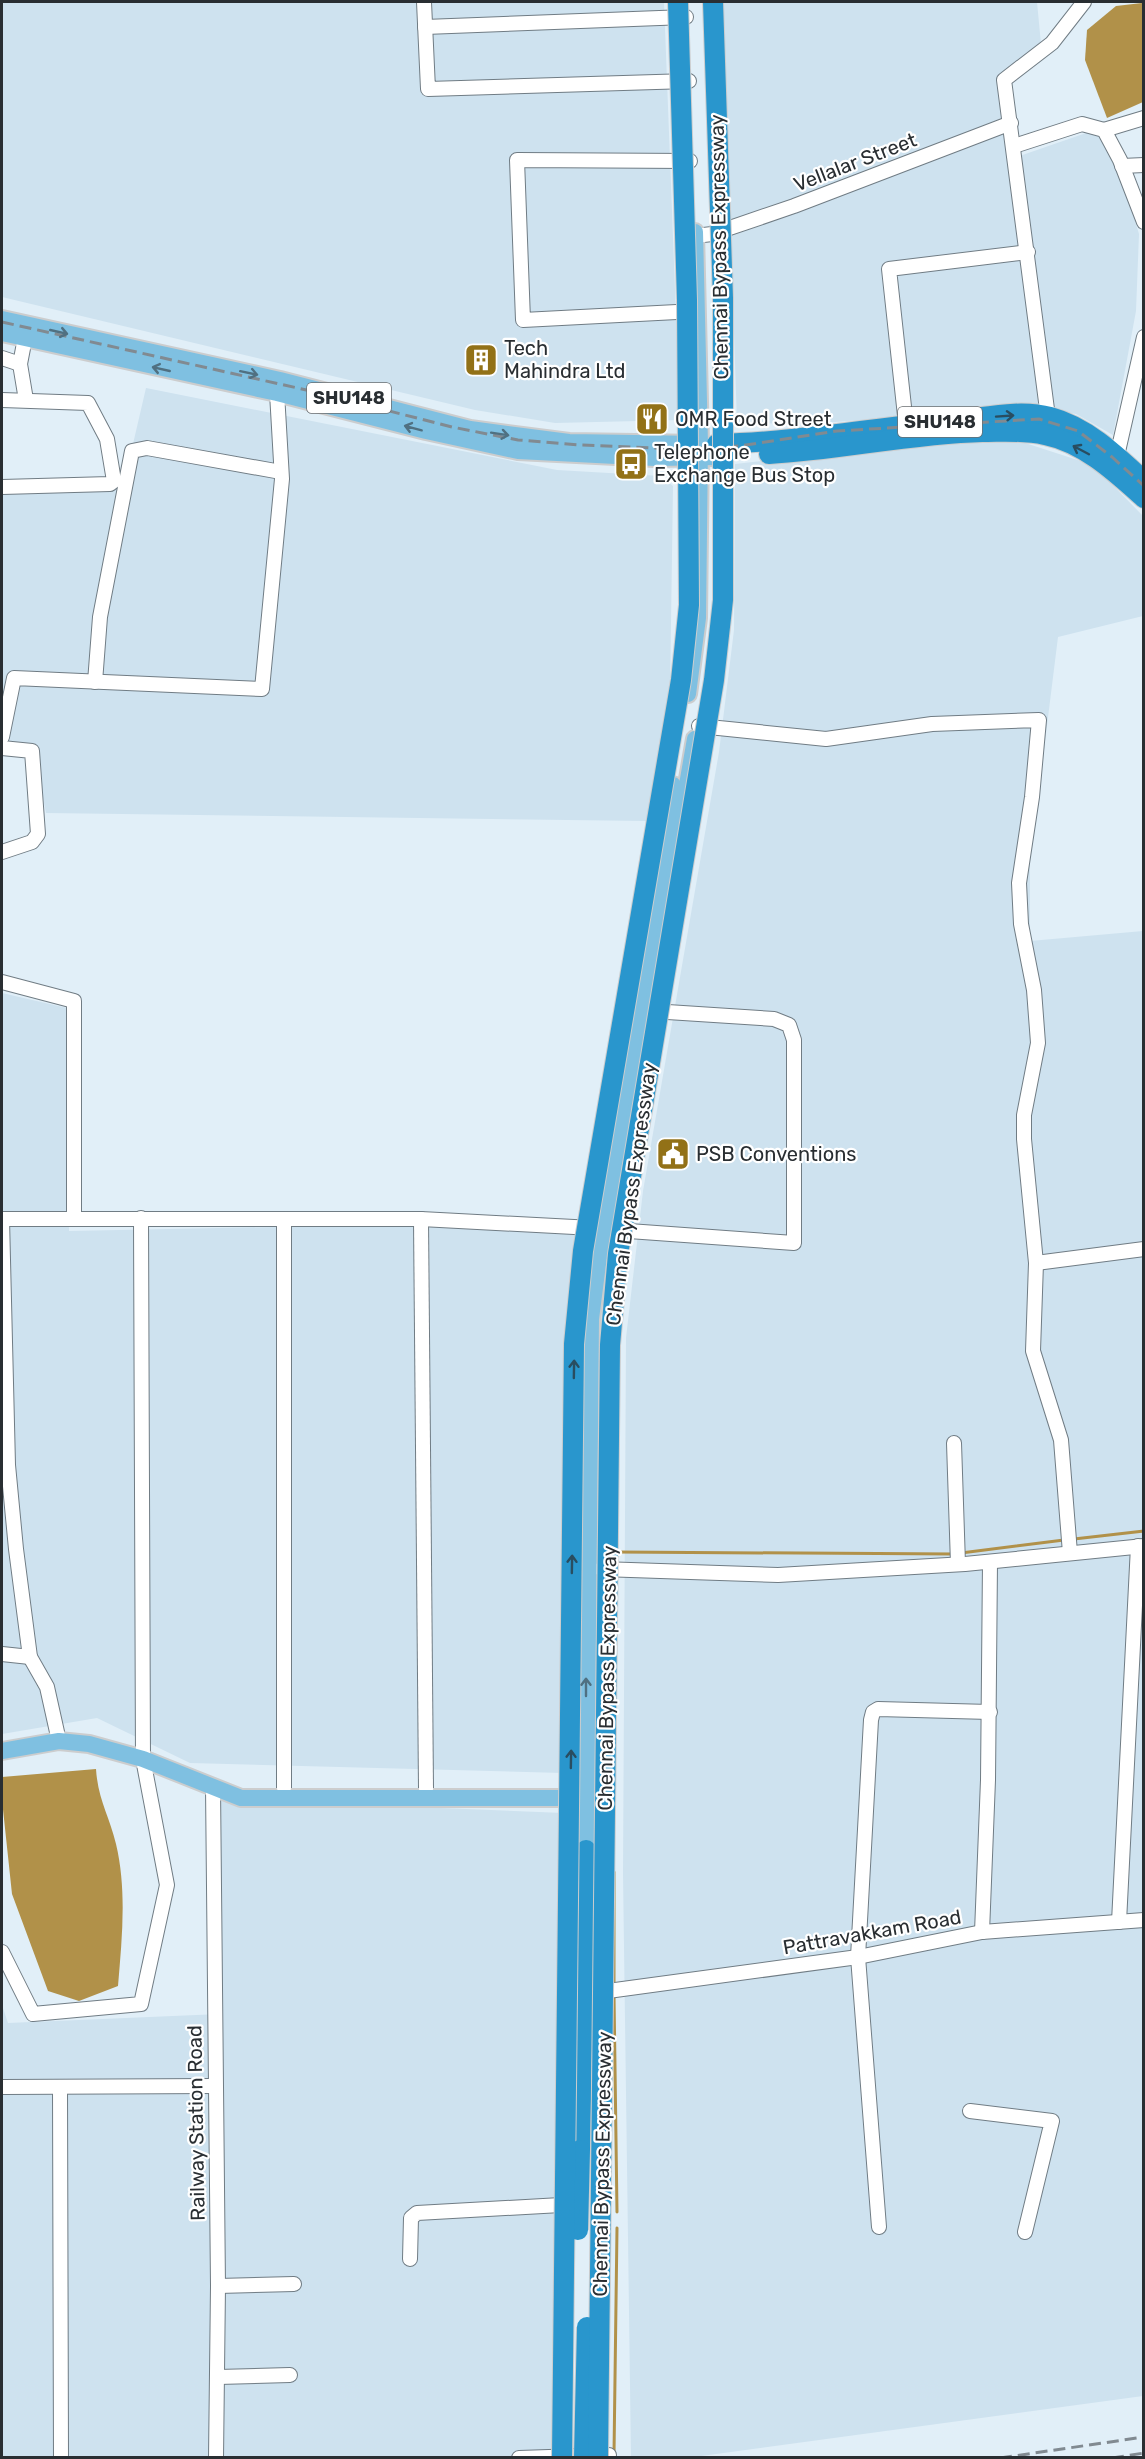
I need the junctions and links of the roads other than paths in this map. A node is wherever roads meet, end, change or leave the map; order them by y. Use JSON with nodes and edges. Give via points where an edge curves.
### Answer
{"nodes":[{"id":1,"x":424,"y":2,"type":"edge"},
{"id":2,"x":706,"y":2,"type":"edge"},
{"id":3,"x":712,"y":2,"type":"edge"},
{"id":4,"x":1084,"y":2,"type":"edge"},
{"id":5,"x":683,"y":7,"type":"edge"},
{"id":6,"x":425,"y":27,"type":"junction"},
{"id":7,"x":690,"y":81,"type":"junction"},
{"id":8,"x":1143,"y":118,"type":"edge"},
{"id":9,"x":1011,"y":123,"type":"junction"},
{"id":10,"x":1104,"y":130,"type":"junction"},
{"id":11,"x":1014,"y":146,"type":"junction"},
{"id":12,"x":692,"y":161,"type":"junction"},
{"id":13,"x":1143,"y":165,"type":"edge"},
{"id":14,"x":1122,"y":166,"type":"junction"},
{"id":15,"x":1143,"y":222,"type":"edge"},
{"id":16,"x":703,"y":235,"type":"junction"},
{"id":17,"x":1028,"y":252,"type":"junction"},
{"id":18,"x":697,"y":311,"type":"junction"},
{"id":19,"x":2,"y":319,"type":"edge"},
{"id":20,"x":2,"y":333,"type":"edge"},
{"id":21,"x":1143,"y":337,"type":"edge"},
{"id":22,"x":25,"y":338,"type":"junction"},
{"id":23,"x":2,"y":358,"type":"edge"},
{"id":24,"x":20,"y":364,"type":"junction"},
{"id":25,"x":277,"y":393,"type":"junction"},
{"id":26,"x":2,"y":400,"type":"edge"},
{"id":27,"x":26,"y":400,"type":"junction"},
{"id":28,"x":361,"y":408,"type":"junction"},
{"id":29,"x":1048,"y":417,"type":"junction"},
{"id":30,"x":906,"y":425,"type":"junction"},
{"id":31,"x":708,"y":451,"type":"junction"},
{"id":32,"x":1117,"y":456,"type":"junction"},
{"id":33,"x":281,"y":472,"type":"junction"},
{"id":34,"x":1143,"y":481,"type":"edge"},
{"id":35,"x":2,"y":487,"type":"edge"},
{"id":36,"x":1143,"y":498,"type":"edge"},
{"id":37,"x":95,"y":682,"type":"junction"},
{"id":38,"x":697,"y":726,"type":"junction"},
{"id":39,"x":2,"y":737,"type":"edge"},
{"id":40,"x":2,"y":748,"type":"edge"},
{"id":41,"x":2,"y":852,"type":"edge"},
{"id":42,"x":2,"y":982,"type":"edge"},
{"id":43,"x":647,"y":1011,"type":"junction"},
{"id":44,"x":74,"y":1218,"type":"junction"},
{"id":45,"x":141,"y":1218,"type":"junction"},
{"id":46,"x":2,"y":1219,"type":"edge"},
{"id":47,"x":284,"y":1219,"type":"junction"},
{"id":48,"x":421,"y":1219,"type":"junction"},
{"id":49,"x":607,"y":1230,"type":"junction"},
{"id":50,"x":1143,"y":1249,"type":"edge"},
{"id":51,"x":1036,"y":1263,"type":"junction"},
{"id":52,"x":4,"y":1421,"type":"edge"},
{"id":53,"x":954,"y":1443,"type":"dead end"},
{"id":54,"x":1069,"y":1544,"type":"junction"},
{"id":55,"x":1141,"y":1546,"type":"edge"},
{"id":56,"x":9,"y":1549,"type":"edge"},
{"id":57,"x":990,"y":1562,"type":"junction"},
{"id":58,"x":958,"y":1564,"type":"junction"},
{"id":59,"x":605,"y":1570,"type":"junction"},
{"id":60,"x":2,"y":1654,"type":"edge"},
{"id":61,"x":30,"y":1657,"type":"junction"},
{"id":62,"x":990,"y":1712,"type":"junction"},
{"id":63,"x":59,"y":1741,"type":"junction"},
{"id":64,"x":2,"y":1751,"type":"edge"},
{"id":65,"x":143,"y":1759,"type":"junction"},
{"id":66,"x":284,"y":1788,"type":"junction"},
{"id":67,"x":426,"y":1789,"type":"junction"},
{"id":68,"x":221,"y":1790,"type":"junction"},
{"id":69,"x":592,"y":1793,"type":"junction"},
{"id":70,"x":593,"y":1852,"type":"junction"},
{"id":71,"x":1143,"y":1920,"type":"edge"},
{"id":72,"x":1119,"y":1922,"type":"junction"},
{"id":73,"x":982,"y":1932,"type":"junction"},
{"id":74,"x":2,"y":1952,"type":"edge"},
{"id":75,"x":858,"y":1957,"type":"junction"},
{"id":76,"x":613,"y":1990,"type":"junction"},
{"id":77,"x":215,"y":2086,"type":"junction"},
{"id":78,"x":2,"y":2087,"type":"edge"},
{"id":79,"x":60,"y":2087,"type":"junction"},
{"id":80,"x":970,"y":2111,"type":"dead end"},
{"id":81,"x":561,"y":2205,"type":"junction"},
{"id":82,"x":879,"y":2227,"type":"dead end"},
{"id":83,"x":1024,"y":2232,"type":"dead end"},
{"id":84,"x":411,"y":2259,"type":"dead end"},
{"id":85,"x":294,"y":2284,"type":"dead end"},
{"id":86,"x":218,"y":2286,"type":"junction"},
{"id":87,"x":290,"y":2375,"type":"dead end"},
{"id":88,"x":218,"y":2377,"type":"junction"},
{"id":89,"x":603,"y":2456,"type":"edge"},
{"id":90,"x":61,"y":2457,"type":"edge"},
{"id":91,"x":216,"y":2457,"type":"edge"},
{"id":92,"x":519,"y":2457,"type":"edge"},
{"id":93,"x":562,"y":2457,"type":"edge"},
{"id":94,"x":574,"y":2457,"type":"edge"},
{"id":95,"x":584,"y":2457,"type":"edge"}],
"edges":[{"from":1,"to":6,"type":"street"},
{"from":2,"to":16,"type":"main road"},
{"from":3,"to":89,"type":"highway","name":"Chennai Bypass Expressway","bridge":true,"via":[[723,298],[723,600],[714,680],[618,1254],[610,1345],[598,2428]]},
{"from":4,"to":9,"type":"street","via":[[1052,43],[1004,80]]},
{"from":5,"to":6,"type":"street"},
{"from":5,"to":7,"type":"main road"},
{"from":93,"to":5,"type":"highway","name":"Chennai Bypass Expressway","one_way":true,"bridge":true,"via":[[574,1344],[583,1251],[681,680],[689,605]]},
{"from":6,"to":7,"type":"street","via":[[428,89]]},
{"from":7,"to":12,"type":"main road"},
{"from":8,"to":10,"type":"street"},
{"from":9,"to":11,"type":"street"},
{"from":9,"to":16,"type":"street","name":"Vellalar Street"},
{"from":10,"to":11,"type":"street","via":[[1082,124]]},
{"from":10,"to":14,"type":"street"},
{"from":11,"to":17,"type":"street"},
{"from":12,"to":16,"type":"main road"},
{"from":12,"to":18,"type":"street","via":[[517,160],[523,320]]},
{"from":13,"to":14,"type":"street"},
{"from":14,"to":15,"type":"street"},
{"from":16,"to":18,"type":"main road"},
{"from":16,"to":31,"type":"main road"},
{"from":17,"to":29,"type":"street"},
{"from":17,"to":30,"type":"street","via":[[889,269]]},
{"from":18,"to":31,"type":"main road"},
{"from":19,"to":28,"type":"main road","number":"SHU148","one_way":true,"via":[[280,380]]},
{"from":20,"to":22,"type":"main road","number":"SHU148"},
{"from":21,"to":32,"type":"street"},
{"from":22,"to":24,"type":"street"},
{"from":25,"to":22,"type":"main road","number":"SHU148","one_way":true},
{"from":23,"to":24,"type":"street"},
{"from":24,"to":27,"type":"street"},
{"from":25,"to":28,"type":"main road","number":"SHU148"},
{"from":25,"to":33,"type":"street"},
{"from":26,"to":27,"type":"street"},
{"from":27,"to":35,"type":"street","via":[[88,403],[107,439],[114,481]]},
{"from":28,"to":31,"type":"main road","number":"SHU148","via":[[518,452]]},
{"from":30,"to":29,"type":"highway","number":"SHU148","one_way":true,"via":[[1024,414]]},
{"from":29,"to":32,"type":"highway","number":"SHU148","via":[[1078,428]]},
{"from":30,"to":31,"type":"highway","number":"SHU148"},
{"from":36,"to":31,"type":"highway","number":"SHU148","one_way":true,"via":[[1097,458],[1046,435],[1018,431],[952,433],[801,452]]},
{"from":31,"to":38,"type":"main road","via":[[715,591]]},
{"from":31,"to":49,"type":"main road","via":[[695,655]]},
{"from":32,"to":34,"type":"highway","number":"SHU148"},
{"from":33,"to":37,"type":"street","via":[[147,448],[132,451],[100,617]]},
{"from":33,"to":37,"type":"street","via":[[262,690]]},
{"from":37,"to":39,"type":"street","via":[[14,678]]},
{"from":38,"to":43,"type":"main road"},
{"from":38,"to":51,"type":"street","via":[[826,739],[932,724],[1039,720],[1019,883],[1038,1043],[1024,1115]]},
{"from":40,"to":41,"type":"street","via":[[32,751],[38,834],[33,842]]},
{"from":42,"to":44,"type":"street","via":[[74,1001]]},
{"from":43,"to":49,"type":"main road"},
{"from":43,"to":49,"type":"street","via":[[774,1018],[789,1025],[794,1040],[794,1243]]},
{"from":44,"to":45,"type":"street"},
{"from":44,"to":46,"type":"street"},
{"from":45,"to":47,"type":"street"},
{"from":45,"to":65,"type":"street"},
{"from":46,"to":52,"type":"street"},
{"from":47,"to":48,"type":"street"},
{"from":47,"to":66,"type":"street"},
{"from":48,"to":49,"type":"street"},
{"from":48,"to":67,"type":"street"},
{"from":49,"to":59,"type":"main road","via":[[591,1319]]},
{"from":50,"to":51,"type":"street"},
{"from":51,"to":54,"type":"street","via":[[1033,1351],[1061,1440]]},
{"from":52,"to":56,"type":"street"},
{"from":53,"to":58,"type":"street"},
{"from":54,"to":55,"type":"street"},
{"from":54,"to":57,"type":"street"},
{"from":55,"to":72,"type":"street"},
{"from":56,"to":61,"type":"street"},
{"from":57,"to":58,"type":"street"},
{"from":57,"to":62,"type":"street"},
{"from":58,"to":59,"type":"street","via":[[778,1575]]},
{"from":59,"to":69,"type":"main road"},
{"from":60,"to":61,"type":"street"},
{"from":61,"to":63,"type":"street","via":[[48,1687]]},
{"from":62,"to":73,"type":"street"},
{"from":62,"to":75,"type":"street","via":[[873,1712]]},
{"from":63,"to":64,"type":"main road"},
{"from":63,"to":65,"type":"main road","via":[[89,1744]]},
{"from":65,"to":68,"type":"main road"},
{"from":65,"to":74,"type":"street","via":[[167,1885],[141,2004],[33,2014]]},
{"from":66,"to":67,"type":"main road"},
{"from":66,"to":68,"type":"main road"},
{"from":67,"to":69,"type":"main road"},
{"from":68,"to":69,"type":"main road","via":[[242,1798]]},
{"from":68,"to":77,"type":"street","name":"Railway Station Road"},
{"from":69,"to":70,"type":"main road"},
{"from":70,"to":76,"type":"main road","via":[[610,1864]]},
{"from":70,"to":81,"type":"main road","via":[[566,1864]]},
{"from":70,"to":94,"type":"highway","bridge":true},
{"from":70,"to":95,"type":"highway","bridge":true},
{"from":71,"to":72,"type":"street","name":"Pattravakkam Road"},
{"from":72,"to":73,"type":"street","name":"Pattravakkam Road"},
{"from":73,"to":75,"type":"street","name":"Pattravakkam Road"},
{"from":75,"to":76,"type":"street","name":"Pattravakkam Road"},
{"from":75,"to":82,"type":"street"},
{"from":76,"to":81,"type":"main road","via":[[603,2421],[560,2422]]},
{"from":77,"to":79,"type":"street"},
{"from":77,"to":86,"type":"street","name":"Railway Station Road"},
{"from":78,"to":79,"type":"street"},
{"from":79,"to":90,"type":"street"},
{"from":80,"to":83,"type":"street","via":[[1052,2121]]},
{"from":81,"to":84,"type":"street","via":[[417,2213],[411,2218]]},
{"from":85,"to":86,"type":"street"},
{"from":86,"to":88,"type":"street","name":"Railway Station Road"},
{"from":87,"to":88,"type":"street"},
{"from":88,"to":91,"type":"street","name":"Railway Station Road"},
{"from":89,"to":92,"type":"street"}]}
